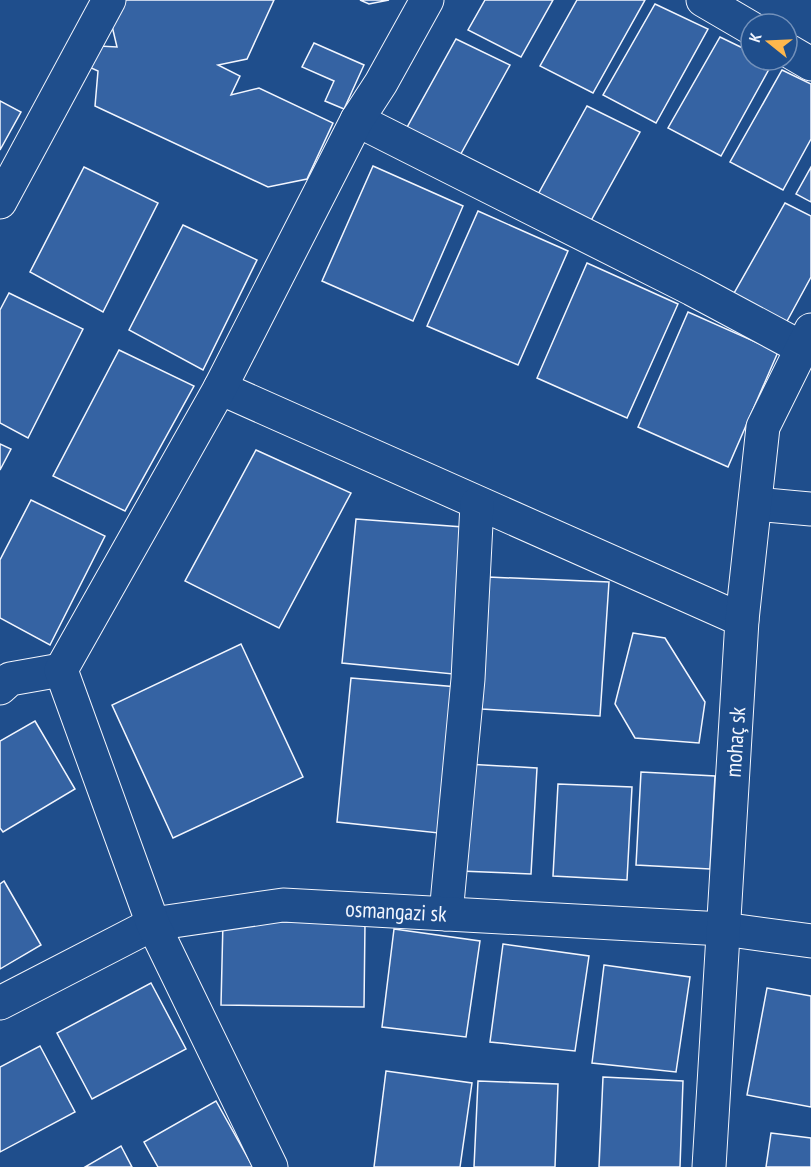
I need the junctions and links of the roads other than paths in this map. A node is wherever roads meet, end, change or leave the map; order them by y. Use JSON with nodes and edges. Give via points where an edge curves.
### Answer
{"nodes":[{"id":1,"x":109,"y":0,"type":"edge"},
{"id":2,"x":427,"y":0,"type":"edge"},
{"id":3,"x":703,"y":0,"type":"edge"},
{"id":4,"x":739,"y":21,"type":"edge"},
{"id":5,"x":357,"y":120,"type":"junction"},
{"id":6,"x":0,"y":202,"type":"edge"},
{"id":7,"x":807,"y":339,"type":"edge"},
{"id":8,"x":220,"y":388,"type":"junction"},
{"id":9,"x":477,"y":504,"type":"junction"},
{"id":10,"x":754,"y":504,"type":"junction"},
{"id":11,"x":811,"y":509,"type":"edge"},
{"id":12,"x":742,"y":620,"type":"junction"},
{"id":13,"x":61,"y":670,"type":"junction"},
{"id":14,"x":3,"y":680,"type":"edge"},
{"id":15,"x":446,"y":914,"type":"junction"},
{"id":16,"x":153,"y":924,"type":"junction"},
{"id":17,"x":723,"y":929,"type":"junction"},
{"id":18,"x":811,"y":941,"type":"edge"},
{"id":19,"x":0,"y":1003,"type":"edge"},
{"id":20,"x":271,"y":1167,"type":"edge"},
{"id":21,"x":709,"y":1167,"type":"edge"}],
"edges":[{"from":1,"to":6,"type":"street"},
{"from":2,"to":5,"type":"street"},
{"from":3,"to":4,"type":"street"},
{"from":5,"to":7,"type":"street","via":[[692,289]]},
{"from":5,"to":8,"type":"street"},
{"from":7,"to":10,"type":"street","name":"mohaç sk","via":[[763,427]]},
{"from":8,"to":9,"type":"street"},
{"from":8,"to":13,"type":"street"},
{"from":9,"to":12,"type":"street"},
{"from":9,"to":15,"type":"street","via":[[468,679]]},
{"from":10,"to":11,"type":"street"},
{"from":10,"to":12,"type":"street","name":"mohaç sk"},
{"from":12,"to":17,"type":"street","name":"mohaç sk"},
{"from":13,"to":14,"type":"street"},
{"from":13,"to":16,"type":"street"},
{"from":15,"to":16,"type":"street","name":"osmangazi sk","via":[[283,904]]},
{"from":15,"to":17,"type":"street","name":"osmangazi sk"},
{"from":16,"to":19,"type":"street","name":"osmangazi sk"},
{"from":16,"to":20,"type":"street"},
{"from":17,"to":18,"type":"street","name":"osmangazi sk"},
{"from":17,"to":21,"type":"street","name":"mohaç sk"}]}
